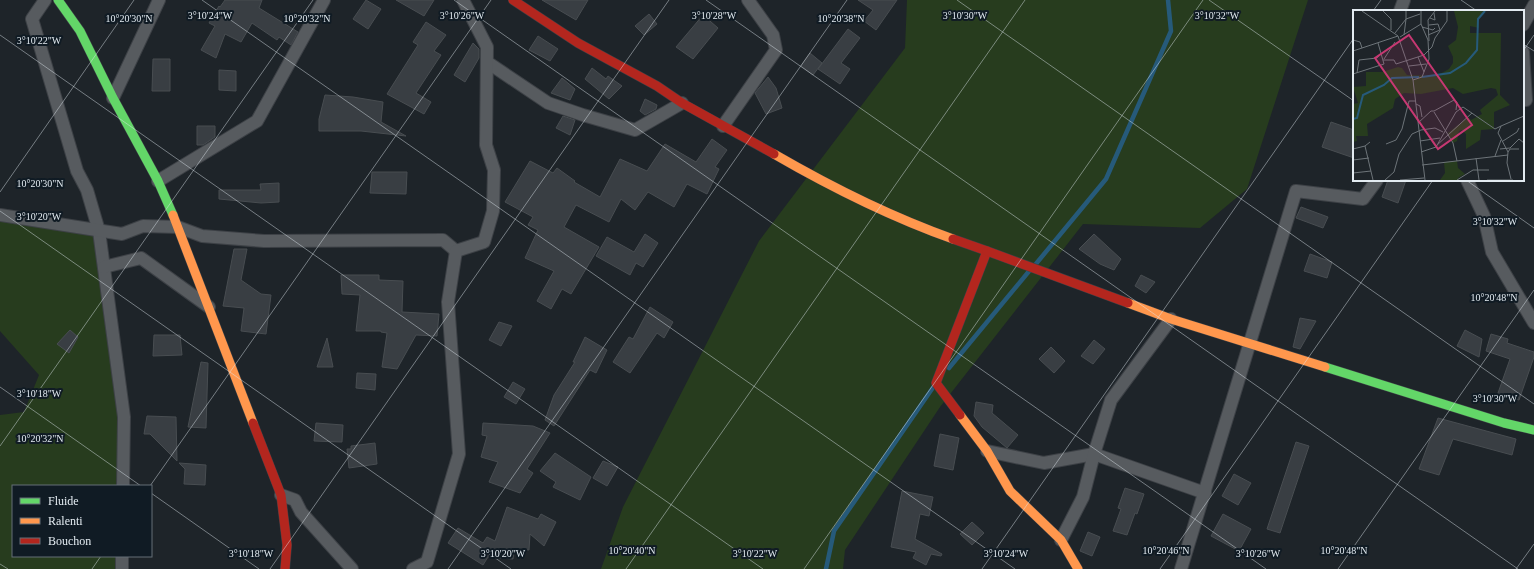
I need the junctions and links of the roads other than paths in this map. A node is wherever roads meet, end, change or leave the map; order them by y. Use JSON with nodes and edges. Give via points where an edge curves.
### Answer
{"nodes":[{"id":1,"x":45,"y":0,"type":"edge"},
{"id":2,"x":58,"y":0,"type":"edge"},
{"id":3,"x":159,"y":0,"type":"edge"},
{"id":4,"x":324,"y":0,"type":"edge"},
{"id":5,"x":463,"y":0,"type":"edge"},
{"id":6,"x":513,"y":0,"type":"edge"},
{"id":7,"x":748,"y":0,"type":"edge"},
{"id":8,"x":1404,"y":0,"type":"edge"},
{"id":9,"x":1534,"y":5,"type":"edge"},
{"id":10,"x":1400,"y":10,"type":"edge"},
{"id":11,"x":1524,"y":22,"type":"edge"},
{"id":12,"x":487,"y":62,"type":"junction"},
{"id":13,"x":1524,"y":62,"type":"edge"},
{"id":14,"x":113,"y":98,"type":"junction"},
{"id":15,"x":1528,"y":100,"type":"edge"},
{"id":16,"x":682,"y":103,"type":"junction"},
{"id":17,"x":723,"y":126,"type":"junction"},
{"id":18,"x":158,"y":181,"type":"junction"},
{"id":19,"x":1376,"y":181,"type":"edge"},
{"id":20,"x":1467,"y":181,"type":"edge"},
{"id":21,"x":0,"y":215,"type":"edge"},
{"id":22,"x":178,"y":227,"type":"junction"},
{"id":23,"x":99,"y":231,"type":"junction"},
{"id":24,"x":456,"y":251,"type":"junction"},
{"id":25,"x":987,"y":251,"type":"junction"},
{"id":26,"x":104,"y":267,"type":"junction"},
{"id":27,"x":209,"y":307,"type":"junction"},
{"id":28,"x":1171,"y":319,"type":"junction"},
{"id":29,"x":1534,"y":323,"type":"edge"},
{"id":30,"x":1249,"y":344,"type":"junction"},
{"id":31,"x":1534,"y":430,"type":"edge"},
{"id":32,"x":987,"y":451,"type":"junction"},
{"id":33,"x":1094,"y":454,"type":"junction"},
{"id":34,"x":123,"y":485,"type":"edge"},
{"id":35,"x":1205,"y":493,"type":"junction"},
{"id":36,"x":281,"y":495,"type":"junction"},
{"id":37,"x":1061,"y":540,"type":"junction"},
{"id":38,"x":122,"y":557,"type":"edge"},
{"id":39,"x":122,"y":569,"type":"edge"},
{"id":40,"x":285,"y":569,"type":"edge"},
{"id":41,"x":352,"y":569,"type":"edge"},
{"id":42,"x":413,"y":569,"type":"edge"},
{"id":43,"x":1078,"y":569,"type":"edge"},
{"id":44,"x":1181,"y":569,"type":"edge"}],
"edges":[{"from":1,"to":23,"type":"street","via":[[32,19],[77,171],[87,190]]},
{"from":2,"to":14,"type":"street","via":[[80,31]]},
{"from":3,"to":14,"type":"street"},
{"from":4,"to":18,"type":"street","via":[[257,121]]},
{"from":5,"to":12,"type":"street","via":[[487,47]]},
{"from":6,"to":16,"type":"street","via":[[578,42],[657,86]]},
{"from":7,"to":17,"type":"street","via":[[773,35],[776,50]]},
{"from":8,"to":10,"type":"street"},
{"from":9,"to":11,"type":"street"},
{"from":12,"to":16,"type":"street","via":[[548,103],[635,130]]},
{"from":12,"to":24,"type":"street","via":[[486,145],[494,170],[492,212],[484,242]]},
{"from":13,"to":15,"type":"street"},
{"from":14,"to":18,"type":"street"},
{"from":16,"to":17,"type":"street"},
{"from":17,"to":25,"type":"street","via":[[807,173],[872,205],[928,230]]},
{"from":18,"to":22,"type":"street"},
{"from":19,"to":30,"type":"street","via":[[1363,199],[1296,192]]},
{"from":20,"to":29,"type":"street","via":[[1484,216],[1492,252]]},
{"from":21,"to":23,"type":"street"},
{"from":22,"to":23,"type":"street","via":[[143,226],[122,234]]},
{"from":22,"to":24,"type":"street","via":[[202,236],[264,241],[443,240]]},
{"from":22,"to":27,"type":"street"},
{"from":23,"to":26,"type":"street"},
{"from":24,"to":42,"type":"street","via":[[448,302],[459,454],[428,562]]},
{"from":25,"to":28,"type":"street"},
{"from":25,"to":32,"type":"street","via":[[936,383]]},
{"from":26,"to":27,"type":"street","via":[[140,258]]},
{"from":26,"to":34,"type":"street","via":[[124,417]]},
{"from":27,"to":36,"type":"street"},
{"from":28,"to":30,"type":"street"},
{"from":28,"to":33,"type":"street","via":[[1111,400]]},
{"from":30,"to":31,"type":"street"},
{"from":30,"to":35,"type":"street"},
{"from":32,"to":33,"type":"street","via":[[1044,463]]},
{"from":32,"to":37,"type":"street","via":[[1010,491]]},
{"from":33,"to":35,"type":"street"},
{"from":33,"to":37,"type":"street","via":[[1083,497]]},
{"from":35,"to":44,"type":"street"},
{"from":36,"to":40,"type":"street","via":[[287,545]]},
{"from":36,"to":41,"type":"street","via":[[295,500],[301,512]]},
{"from":37,"to":43,"type":"street"},
{"from":38,"to":39,"type":"street"}]}
